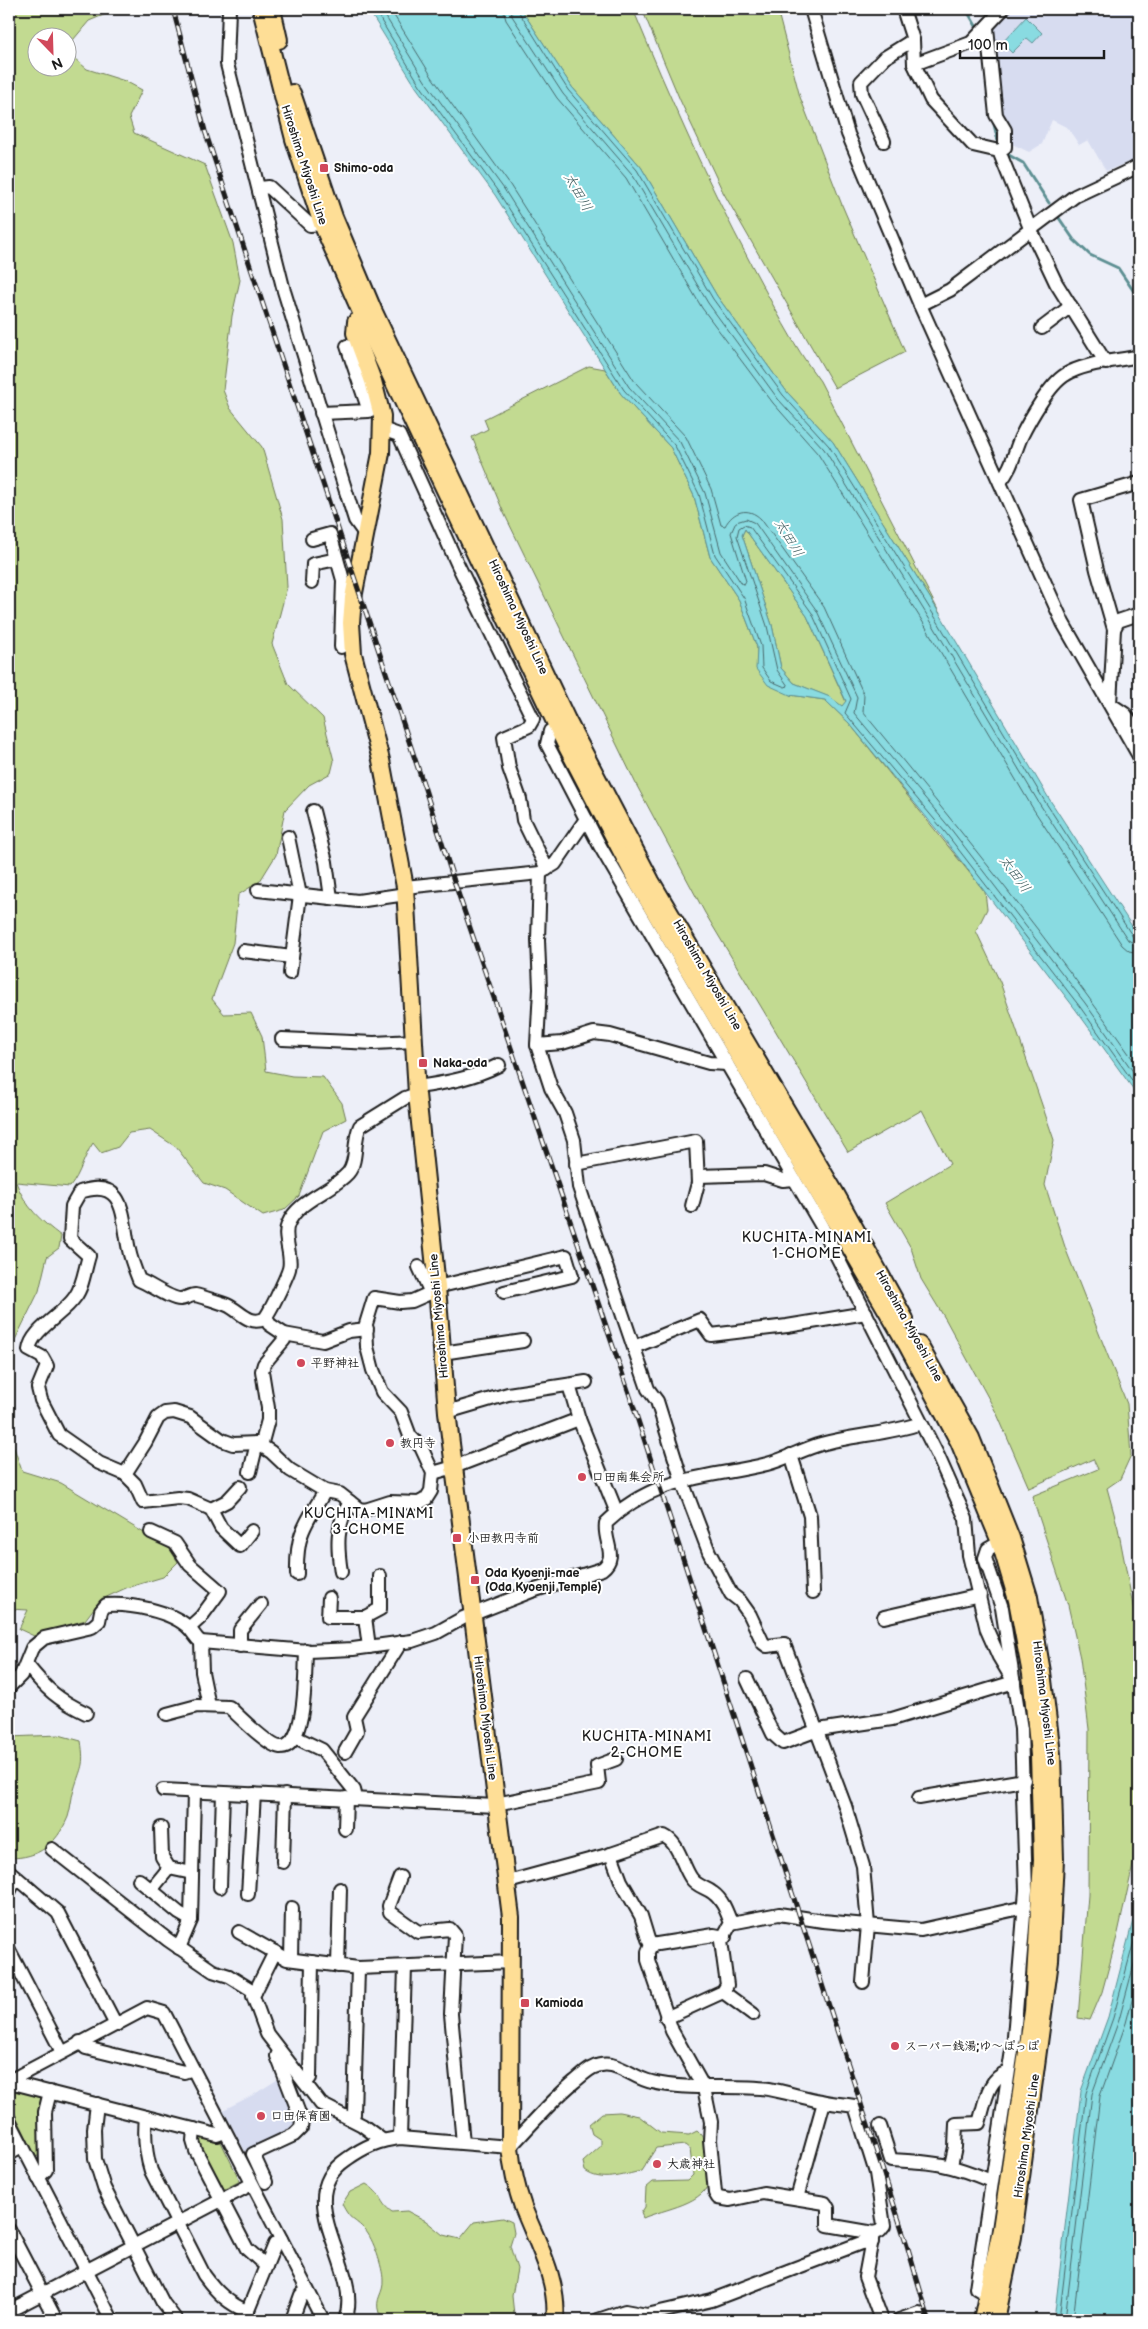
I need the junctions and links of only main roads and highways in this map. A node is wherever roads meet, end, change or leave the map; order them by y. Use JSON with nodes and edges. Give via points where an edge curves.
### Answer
{"nodes":[{"id":1,"x":261,"y":9,"type":"edge"},
{"id":2,"x":272,"y":9,"type":"edge"},
{"id":3,"x":368,"y":314,"type":"junction"},
{"id":4,"x":1006,"y":1540,"type":"junction"},
{"id":5,"x":555,"y":2320,"type":"edge"},
{"id":6,"x":982,"y":2320,"type":"edge"},
{"id":7,"x":996,"y":2320,"type":"edge"}],
"edges":[{"from":1,"to":3,"type":"main road","name":"Hiroshima Miyoshi Line","via":[[294,139],[322,224]]},
{"from":2,"to":3,"type":"main road","name":"Hiroshima Miyoshi Line","via":[[292,93]]},
{"from":3,"to":4,"type":"main road","name":"Hiroshima Miyoshi Line","via":[[639,885],[907,1344]]},
{"from":3,"to":5,"type":"main road","name":"Hiroshima Miyoshi Line","via":[[356,322],[355,334],[382,416],[381,453],[347,611],[353,654],[381,760],[405,891],[417,1090],[447,1412],[508,1882],[512,1962],[510,2147],[513,2176],[553,2285],[557,2305]]},
{"from":4,"to":6,"type":"main road","name":"Hiroshima Miyoshi Line","via":[[1031,1674],[1039,1755],[1042,1860],[1033,2011],[1002,2229]]},
{"from":4,"to":7,"type":"main road","name":"Hiroshima Miyoshi Line","via":[[1029,1597],[1042,1672],[1052,1754],[1055,1859],[1044,2015],[1013,2237]]}]}
